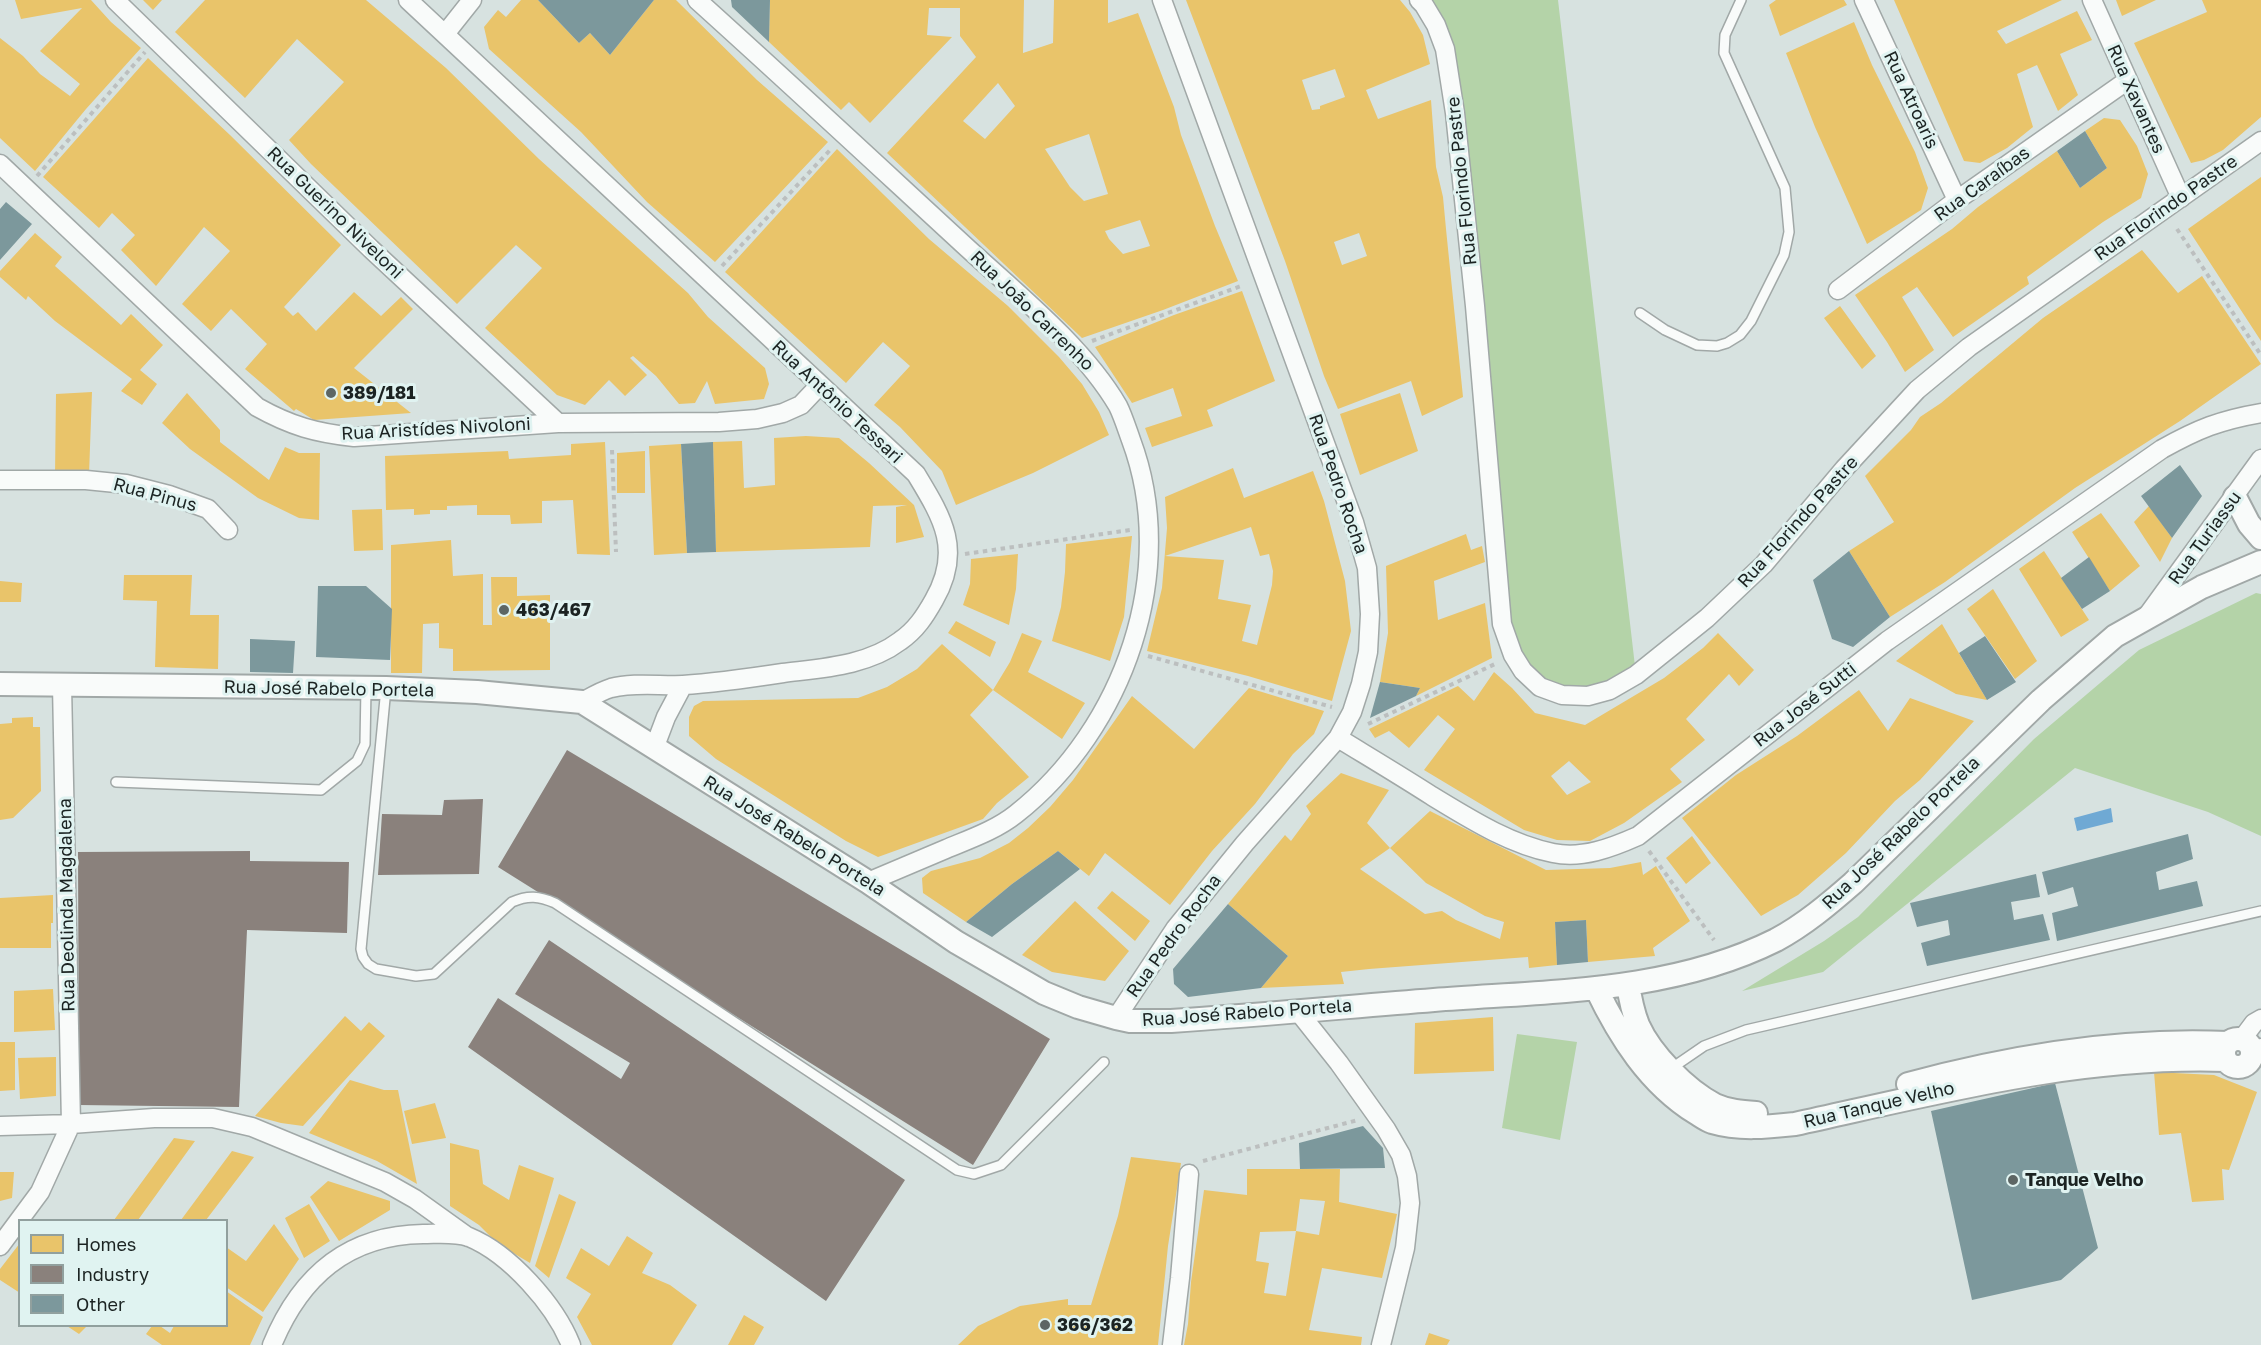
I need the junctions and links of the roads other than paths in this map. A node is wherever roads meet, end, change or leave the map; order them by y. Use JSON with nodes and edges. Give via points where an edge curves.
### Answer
{"nodes":[{"id":1,"x":115,"y":0,"type":"edge"},
{"id":2,"x":408,"y":0,"type":"edge"},
{"id":3,"x":472,"y":0,"type":"edge"},
{"id":4,"x":697,"y":0,"type":"edge"},
{"id":5,"x":1162,"y":0,"type":"edge"},
{"id":6,"x":1419,"y":0,"type":"edge"},
{"id":7,"x":1742,"y":0,"type":"edge"},
{"id":8,"x":1864,"y":0,"type":"edge"},
{"id":9,"x":2092,"y":0,"type":"edge"},
{"id":10,"x":445,"y":34,"type":"junction"},
{"id":11,"x":2128,"y":80,"type":"junction"},
{"id":12,"x":2261,"y":141,"type":"edge"},
{"id":13,"x":0,"y":164,"type":"edge"},
{"id":14,"x":2181,"y":198,"type":"junction"},
{"id":15,"x":1957,"y":200,"type":"junction"},
{"id":16,"x":1838,"y":290,"type":"dead end"},
{"id":17,"x":1640,"y":313,"type":"dead end"},
{"id":18,"x":819,"y":386,"type":"junction"},
{"id":19,"x":2261,"y":413,"type":"edge"},
{"id":20,"x":558,"y":423,"type":"junction"},
{"id":21,"x":2261,"y":459,"type":"edge"},
{"id":22,"x":0,"y":480,"type":"edge"},
{"id":23,"x":2235,"y":497,"type":"junction"},
{"id":24,"x":228,"y":530,"type":"dead end"},
{"id":25,"x":2261,"y":538,"type":"edge"},
{"id":26,"x":2261,"y":562,"type":"edge"},
{"id":27,"x":2147,"y":616,"type":"junction"},
{"id":28,"x":0,"y":684,"type":"edge"},
{"id":29,"x":62,"y":685,"type":"junction"},
{"id":30,"x":683,"y":685,"type":"junction"},
{"id":31,"x":376,"y":688,"type":"junction"},
{"id":32,"x":582,"y":702,"type":"junction"},
{"id":33,"x":1338,"y":738,"type":"junction"},
{"id":34,"x":655,"y":746,"type":"junction"},
{"id":35,"x":116,"y":782,"type":"dead end"},
{"id":36,"x":868,"y":882,"type":"junction"},
{"id":37,"x":2261,"y":911,"type":"edge"},
{"id":38,"x":1628,"y":984,"type":"junction"},
{"id":39,"x":1596,"y":988,"type":"junction"},
{"id":40,"x":1297,"y":1010,"type":"junction"},
{"id":41,"x":1116,"y":1018,"type":"junction"},
{"id":42,"x":2261,"y":1019,"type":"edge"},
{"id":43,"x":2245,"y":1054,"type":"edge"},
{"id":44,"x":1104,"y":1062,"type":"dead end"},
{"id":45,"x":1663,"y":1075,"type":"junction"},
{"id":46,"x":71,"y":1124,"type":"junction"},
{"id":47,"x":0,"y":1126,"type":"edge"},
{"id":48,"x":1189,"y":1174,"type":"road end"},
{"id":49,"x":20,"y":1219,"type":"edge"},
{"id":50,"x":18,"y":1222,"type":"edge"},
{"id":51,"x":468,"y":1237,"type":"junction"},
{"id":52,"x":0,"y":1246,"type":"edge"},
{"id":53,"x":272,"y":1345,"type":"edge"},
{"id":54,"x":571,"y":1345,"type":"edge"},
{"id":55,"x":1172,"y":1345,"type":"edge"},
{"id":56,"x":1382,"y":1345,"type":"edge"}],
"edges":[{"from":1,"to":20,"type":"street","name":"Rua Guerino Niveloni","via":[[371,249]]},
{"from":2,"to":10,"type":"street","name":"Rua Antônio Tessari"},
{"from":3,"to":10,"type":"street"},
{"from":4,"to":36,"type":"street","name":"Rua João Carrenho","via":[[1089,364],[1119,408],[1146,495],[1149,535],[1136,637],[1116,688],[1089,734],[1054,779],[1015,815],[980,835]]},
{"from":5,"to":33,"type":"street","name":"Rua Pedro Rocha","via":[[1354,522],[1367,568],[1371,614],[1368,652],[1352,712]]},
{"from":6,"to":14,"type":"street","name":"Rua Florindo Pastre","via":[[1436,25],[1445,49],[1455,113],[1502,624],[1513,656],[1523,671],[1540,687],[1562,695],[1588,696],[1611,690],[1636,675],[1764,564],[1917,390],[1969,347]]},
{"from":7,"to":17,"type":"lane","via":[[1725,35],[1724,53],[1785,188],[1789,232],[1784,255],[1751,321],[1728,343],[1697,345]]},
{"from":8,"to":15,"type":"street","name":"Rua Atroaris"},
{"from":9,"to":11,"type":"street","name":"Rua Xavantes"},
{"from":10,"to":18,"type":"street","name":"Rua Antônio Tessari"},
{"from":11,"to":14,"type":"street","name":"Rua Xavantes"},
{"from":11,"to":15,"type":"street","name":"Rua Caraíbas"},
{"from":12,"to":14,"type":"street","name":"Rua Florindo Pastre"},
{"from":13,"to":20,"type":"street","name":"Rua Aristídes Nivoloni","via":[[218,371],[257,406],[284,422],[324,434],[354,436]]},
{"from":15,"to":16,"type":"street","name":"Rua Caraíbas"},
{"from":18,"to":20,"type":"street","name":"Rua Aristídes Nivoloni","via":[[801,405],[757,419]]},
{"from":18,"to":30,"type":"street","name":"Rua Antônio Tessari","via":[[916,474],[939,510],[948,545],[948,563],[939,591],[921,622],[876,655],[839,665]]},
{"from":19,"to":33,"type":"street","name":"Rua José Sutti","via":[[2197,429],[2162,449],[1887,641],[1638,836],[1610,849],[1584,854],[1554,853],[1507,838]]},
{"from":21,"to":23,"type":"street","name":"Rua Turiassu"},
{"from":22,"to":24,"type":"street","name":"Rua Pinus","via":[[126,484],[208,509]]},
{"from":23,"to":25,"type":"street"},
{"from":23,"to":27,"type":"street","name":"Rua Turiassu"},
{"from":26,"to":27,"type":"street","name":"Rua José Rabelo Portela"},
{"from":27,"to":38,"type":"street","name":"Rua José Rabelo Portela","via":[[2080,664],[1853,884],[1820,911],[1777,939],[1723,962],[1670,978]]},
{"from":28,"to":29,"type":"street","name":"Rua José Rabelo Portela"},
{"from":29,"to":31,"type":"street","name":"Rua José Rabelo Portela"},
{"from":29,"to":46,"type":"street","name":"Rua Deolinda Magdalena"},
{"from":30,"to":32,"type":"street","name":"Rua Antônio Tessari","via":[[611,688]]},
{"from":30,"to":34,"type":"street"},
{"from":31,"to":32,"type":"street","name":"Rua José Rabelo Portela"},
{"from":31,"to":35,"type":"lane","via":[[365,744],[357,761],[321,790]]},
{"from":31,"to":44,"type":"lane","via":[[361,949],[368,964],[376,969],[416,976],[434,974],[512,902],[523,897],[544,899],[957,1170],[974,1174],[1001,1165]]},
{"from":32,"to":34,"type":"street","name":"Rua José Rabelo Portela"},
{"from":33,"to":41,"type":"street","name":"Rua Pedro Rocha","via":[[1175,929]]},
{"from":34,"to":36,"type":"street","name":"Rua José Rabelo Portela"},
{"from":36,"to":41,"type":"street","name":"Rua José Rabelo Portela","via":[[956,942],[1044,993]]},
{"from":37,"to":45,"type":"lane","via":[[1746,1030],[1704,1046]]},
{"from":38,"to":39,"type":"street","name":"Rua José Rabelo Portela"},
{"from":38,"to":45,"type":"street","name":"Rua Tanque Velho","via":[[1638,1025]]},
{"from":39,"to":40,"type":"street","name":"Rua José Rabelo Portela"},
{"from":39,"to":45,"type":"street","name":"Rua Tanque Velho","via":[[1620,1030]]},
{"from":40,"to":41,"type":"street","name":"Rua José Rabelo Portela","via":[[1172,1021]]},
{"from":40,"to":56,"type":"street","via":[[1376,1114],[1401,1155],[1407,1176],[1410,1203],[1406,1248]]},
{"from":42,"to":43,"type":"street","via":[[2254,1023]]},
{"from":43,"to":45,"type":"street","name":"Rua Tanque Velho","via":[[2197,1041],[2060,1052],[1966,1068],[1791,1111],[1764,1113],[1738,1112],[1715,1105]]},
{"from":46,"to":47,"type":"street"},
{"from":46,"to":49,"type":"street","via":[[40,1192]]},
{"from":46,"to":51,"type":"street","via":[[213,1118],[252,1127],[385,1182]]},
{"from":48,"to":55,"type":"street"},
{"from":50,"to":52,"type":"street"},
{"from":51,"to":53,"type":"street","via":[[407,1234],[362,1245],[333,1261],[309,1282],[289,1308]]},
{"from":51,"to":54,"type":"street","via":[[492,1251],[538,1292],[557,1316]]}]}
